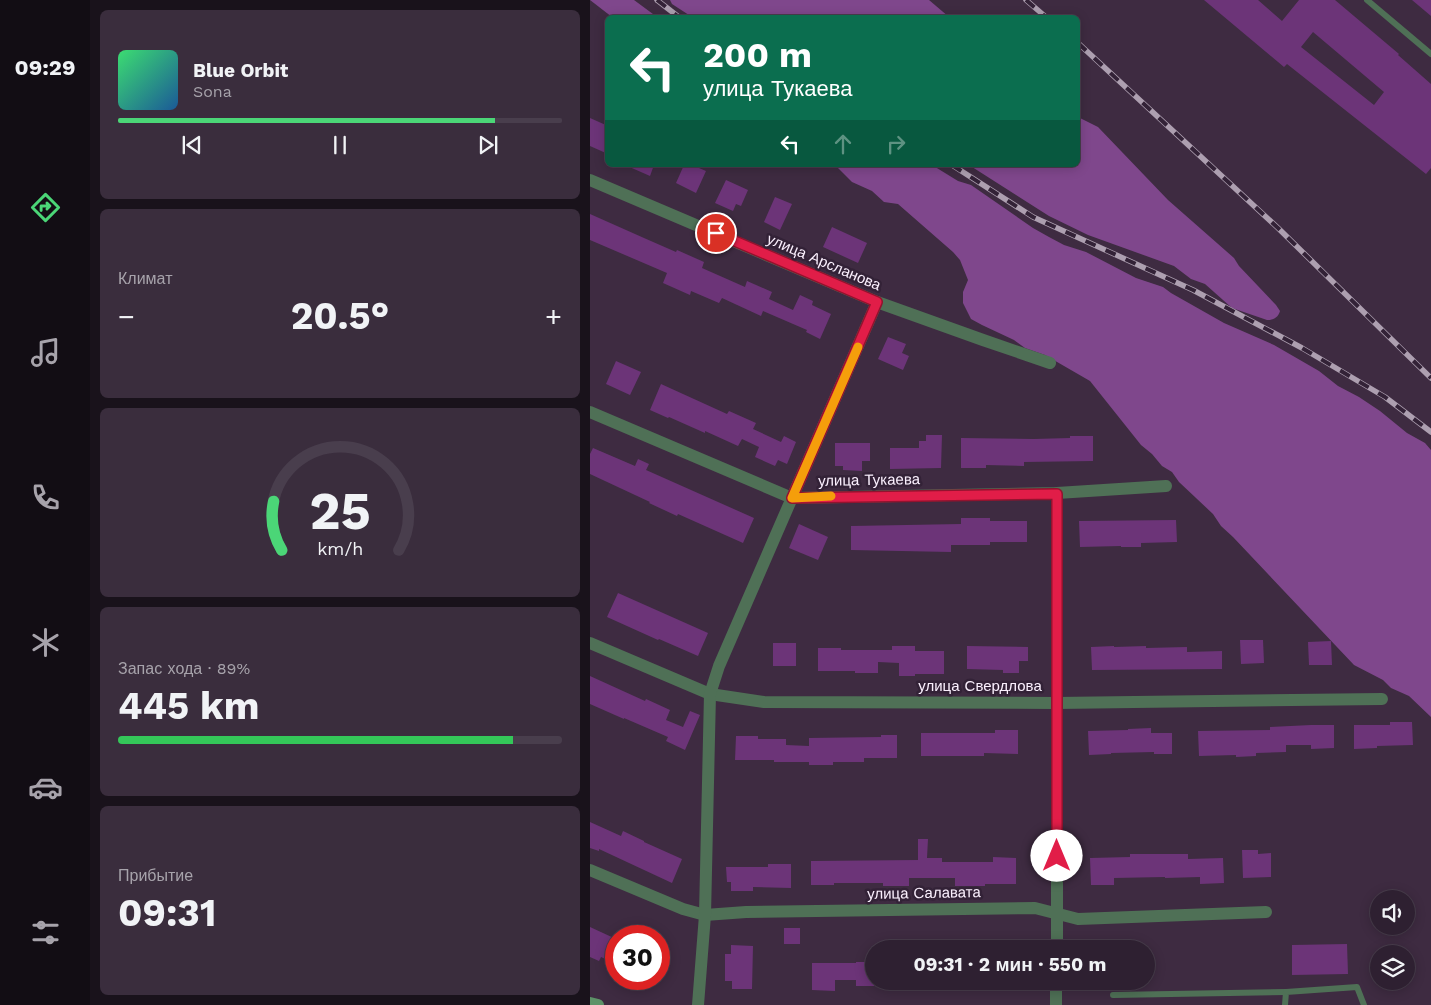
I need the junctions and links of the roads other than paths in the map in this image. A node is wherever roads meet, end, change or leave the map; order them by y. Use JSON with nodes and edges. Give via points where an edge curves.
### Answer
{"nodes":[{"id":1,"x":1367,"y":0,"type":"edge"},
{"id":2,"x":1431,"y":54,"type":"edge"},
{"id":3,"x":590,"y":180,"type":"edge"},
{"id":4,"x":877,"y":302,"type":"junction"},
{"id":5,"x":1050,"y":363,"type":"dead end"},
{"id":6,"x":590,"y":412,"type":"edge"},
{"id":7,"x":1166,"y":486,"type":"dead end"},
{"id":8,"x":1057,"y":494,"type":"junction"},
{"id":9,"x":792,"y":498,"type":"junction"},
{"id":10,"x":590,"y":643,"type":"edge"},
{"id":11,"x":710,"y":694,"type":"junction"},
{"id":12,"x":1382,"y":699,"type":"dead end"},
{"id":13,"x":1056,"y":702,"type":"junction"},
{"id":14,"x":590,"y":870,"type":"edge"},
{"id":15,"x":1266,"y":912,"type":"dead end"},
{"id":16,"x":1057,"y":914,"type":"junction"},
{"id":17,"x":705,"y":915,"type":"junction"},
{"id":18,"x":1057,"y":940,"type":"edge"},
{"id":19,"x":1056,"y":990,"type":"edge"},
{"id":20,"x":1286,"y":992,"type":"junction"},
{"id":21,"x":1113,"y":995,"type":"dead end"},
{"id":22,"x":590,"y":1003,"type":"edge"},
{"id":23,"x":598,"y":1005,"type":"edge"},
{"id":24,"x":698,"y":1005,"type":"edge"},
{"id":25,"x":1056,"y":1005,"type":"edge"},
{"id":26,"x":1285,"y":1005,"type":"edge"},
{"id":27,"x":1364,"y":1005,"type":"edge"}],
"edges":[{"from":1,"to":2,"type":"lane"},
{"from":3,"to":4,"type":"street","name":"улица Арсланова"},
{"from":4,"to":5,"type":"street","name":"улица Арсланова"},
{"from":4,"to":9,"type":"street"},
{"from":6,"to":9,"type":"street","name":"улица Тукаева"},
{"from":7,"to":8,"type":"street","name":"улица Тукаева"},
{"from":8,"to":9,"type":"street","name":"улица Тукаева"},
{"from":8,"to":13,"type":"street"},
{"from":9,"to":11,"type":"street","via":[[719,666]]},
{"from":10,"to":11,"type":"street","name":"улица Свердлова"},
{"from":11,"to":13,"type":"street","name":"улица Свердлова","via":[[764,702]]},
{"from":11,"to":17,"type":"street"},
{"from":12,"to":13,"type":"street","name":"улица Свердлова"},
{"from":13,"to":16,"type":"street"},
{"from":14,"to":17,"type":"street","name":"улица Салавата"},
{"from":15,"to":16,"type":"street","name":"улица Салавата","via":[[1078,919]]},
{"from":16,"to":17,"type":"street","name":"улица Салавата","via":[[1035,908]]},
{"from":16,"to":18,"type":"street"},
{"from":17,"to":24,"type":"street"},
{"from":19,"to":25,"type":"street"},
{"from":20,"to":21,"type":"lane"},
{"from":20,"to":26,"type":"lane"},
{"from":20,"to":27,"type":"lane","via":[[1357,987]]},
{"from":22,"to":23,"type":"main road"}]}
